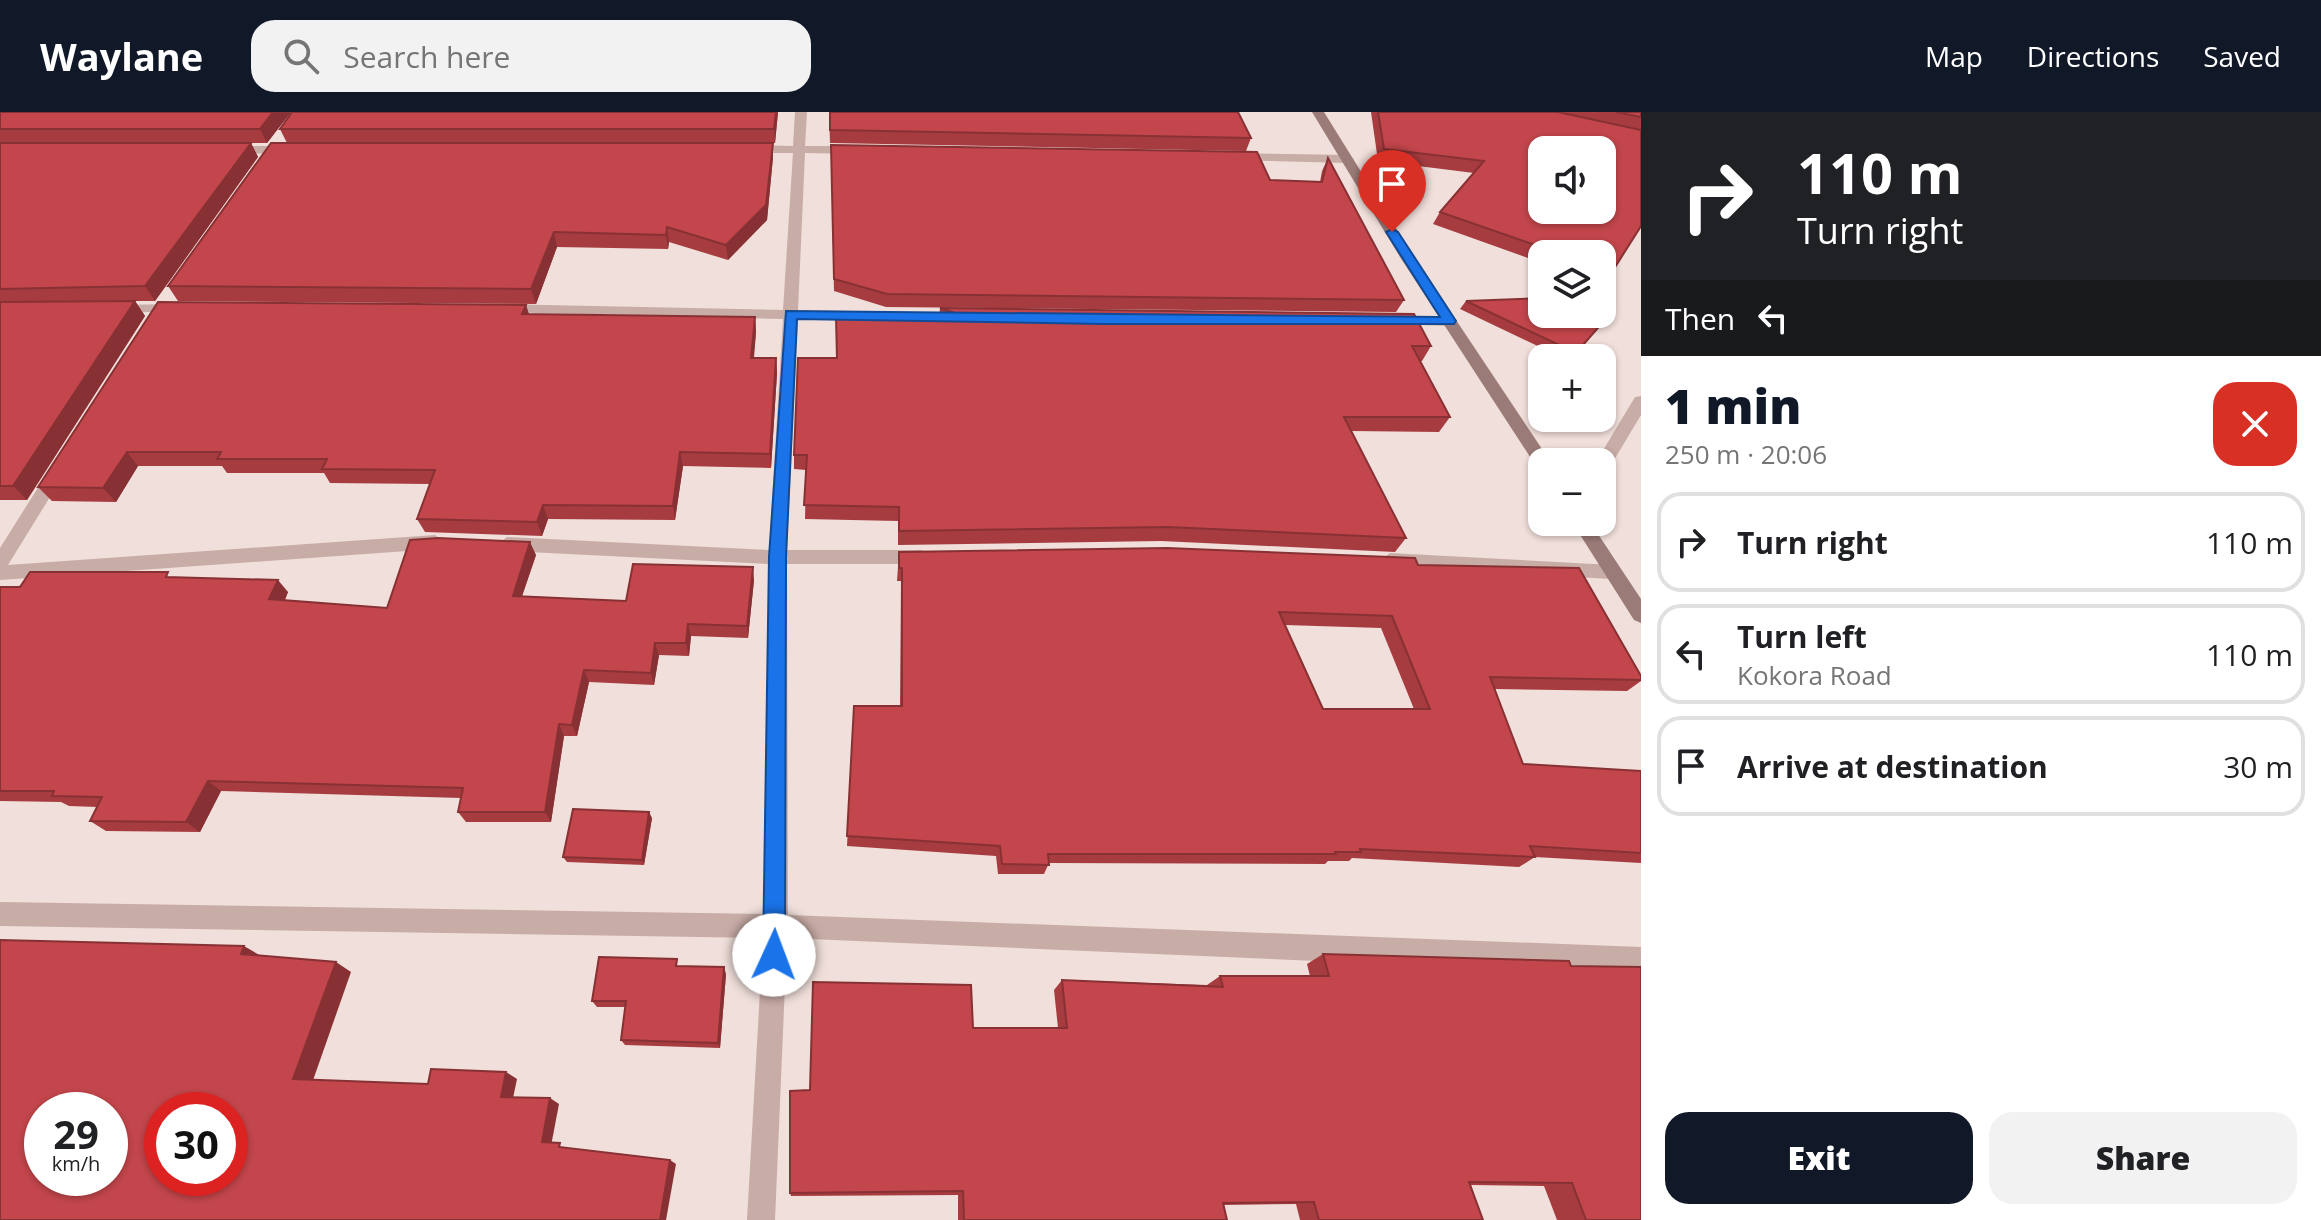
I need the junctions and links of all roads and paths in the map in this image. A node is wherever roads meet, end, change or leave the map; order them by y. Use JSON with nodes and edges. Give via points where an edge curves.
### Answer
{"nodes":[{"id":1,"x":801,"y":112,"type":"edge"},
{"id":2,"x":1318,"y":112,"type":"edge"},
{"id":3,"x":305,"y":149,"type":"edge"},
{"id":4,"x":736,"y":149,"type":"edge"},
{"id":5,"x":213,"y":150,"type":"edge"},
{"id":6,"x":798,"y":150,"type":"junction"},
{"id":7,"x":873,"y":151,"type":"edge"},
{"id":8,"x":1224,"y":156,"type":"edge"},
{"id":9,"x":1348,"y":159,"type":"junction"},
{"id":10,"x":194,"y":308,"type":"edge"},
{"id":11,"x":478,"y":308,"type":"edge"},
{"id":12,"x":103,"y":309,"type":"edge"},
{"id":13,"x":791,"y":314,"type":"junction"},
{"id":14,"x":977,"y":318,"type":"edge"},
{"id":15,"x":1370,"y":321,"type":"edge"},
{"id":16,"x":1449,"y":321,"type":"junction"},
{"id":17,"x":1641,"y":401,"type":"edge"},
{"id":18,"x":1533,"y":448,"type":"edge"},
{"id":19,"x":1613,"y":448,"type":"edge"},
{"id":20,"x":69,"y":451,"type":"edge"},
{"id":21,"x":1590,"y":536,"type":"edge"},
{"id":22,"x":461,"y":542,"type":"edge"},
{"id":23,"x":492,"y":543,"type":"edge"},
{"id":24,"x":778,"y":557,"type":"junction"},
{"id":25,"x":937,"y":557,"type":"edge"},
{"id":26,"x":1374,"y":559,"type":"edge"},
{"id":27,"x":0,"y":563,"type":"edge"},
{"id":28,"x":1612,"y":572,"type":"junction"},
{"id":29,"x":0,"y":573,"type":"edge"},
{"id":30,"x":1641,"y":615,"type":"edge"},
{"id":31,"x":0,"y":914,"type":"edge"},
{"id":32,"x":776,"y":926,"type":"junction"},
{"id":33,"x":1641,"y":959,"type":"edge"},
{"id":34,"x":761,"y":1220,"type":"edge"}],
"edges":[{"from":1,"to":6,"type":"street"},
{"from":2,"to":9,"type":"street"},
{"from":3,"to":5,"type":"street"},
{"from":4,"to":6,"type":"street"},
{"from":6,"to":7,"type":"street"},
{"from":6,"to":13,"type":"street"},
{"from":8,"to":9,"type":"street"},
{"from":9,"to":16,"type":"street"},
{"from":10,"to":12,"type":"street"},
{"from":11,"to":13,"type":"street"},
{"from":13,"to":14,"type":"street"},
{"from":13,"to":24,"type":"street"},
{"from":15,"to":16,"type":"street"},
{"from":16,"to":18,"type":"street"},
{"from":17,"to":19,"type":"street"},
{"from":20,"to":27,"type":"street"},
{"from":21,"to":28,"type":"street"},
{"from":22,"to":29,"type":"street"},
{"from":23,"to":24,"type":"street"},
{"from":24,"to":25,"type":"street"},
{"from":24,"to":32,"type":"street"},
{"from":26,"to":28,"type":"street"},
{"from":28,"to":30,"type":"street"},
{"from":31,"to":32,"type":"street"},
{"from":32,"to":33,"type":"street"},
{"from":32,"to":34,"type":"street"}]}
